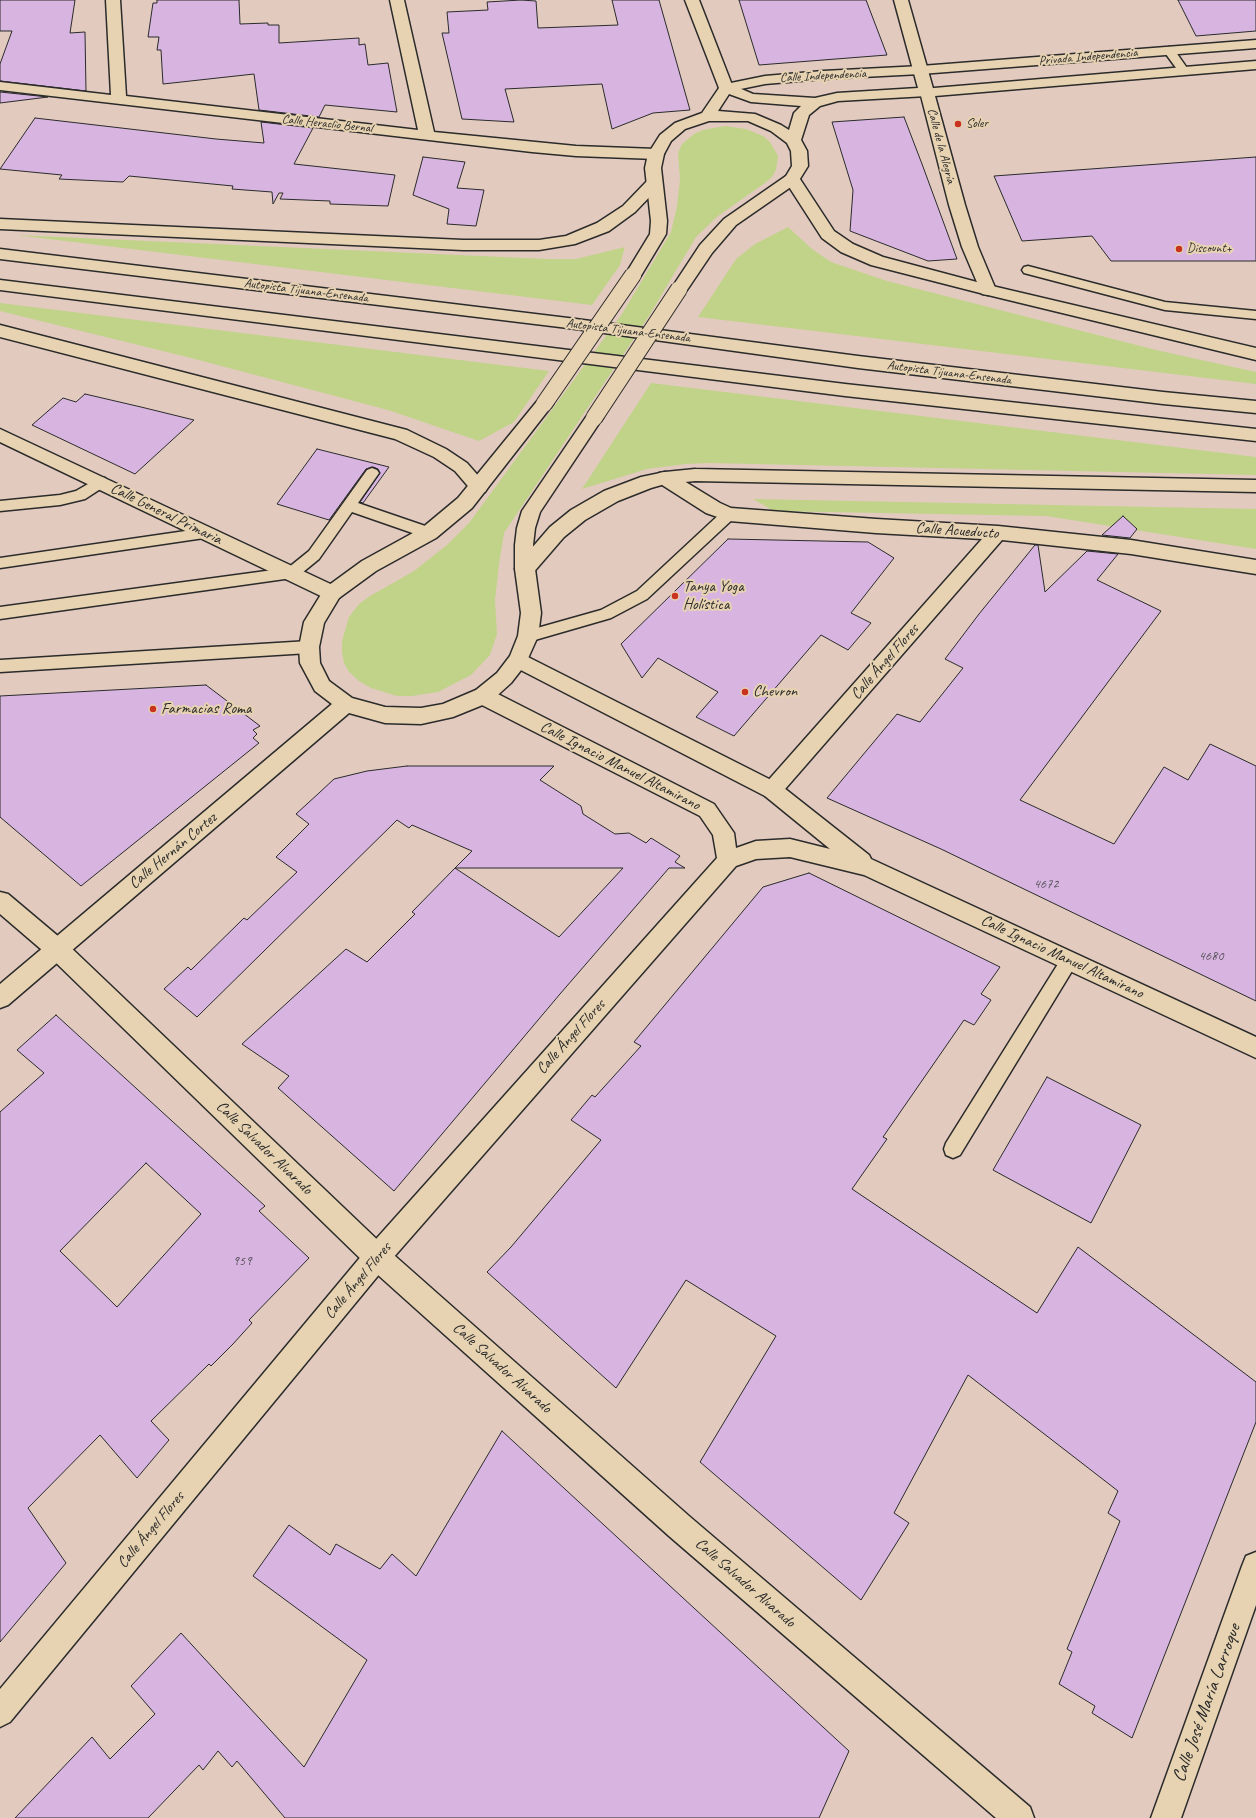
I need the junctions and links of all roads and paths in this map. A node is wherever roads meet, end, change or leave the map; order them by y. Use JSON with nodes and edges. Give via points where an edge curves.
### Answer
{"nodes":[{"id":1,"x":113,"y":0,"type":"edge"},
{"id":2,"x":397,"y":0,"type":"edge"},
{"id":3,"x":692,"y":0,"type":"edge"},
{"id":4,"x":901,"y":0,"type":"edge"},
{"id":5,"x":1256,"y":44,"type":"edge"},
{"id":6,"x":1169,"y":50,"type":"junction"},
{"id":7,"x":1256,"y":65,"type":"edge"},
{"id":8,"x":921,"y":70,"type":"junction"},
{"id":9,"x":1183,"y":70,"type":"junction"},
{"id":10,"x":0,"y":86,"type":"edge"},
{"id":11,"x":726,"y":88,"type":"junction"},
{"id":12,"x":927,"y":92,"type":"junction"},
{"id":13,"x":118,"y":99,"type":"junction"},
{"id":14,"x":815,"y":103,"type":"junction"},
{"id":15,"x":706,"y":116,"type":"junction"},
{"id":16,"x":427,"y":135,"type":"junction"},
{"id":17,"x":793,"y":140,"type":"junction"},
{"id":18,"x":656,"y":154,"type":"junction"},
{"id":19,"x":792,"y":179,"type":"junction"},
{"id":20,"x":654,"y":183,"type":"junction"},
{"id":21,"x":0,"y":224,"type":"edge"},
{"id":22,"x":0,"y":254,"type":"edge"},
{"id":23,"x":1028,"y":270,"type":"dead end"},
{"id":24,"x":0,"y":285,"type":"edge"},
{"id":25,"x":988,"y":290,"type":"junction"},
{"id":26,"x":1256,"y":315,"type":"edge"},
{"id":27,"x":0,"y":331,"type":"edge"},
{"id":28,"x":1256,"y":354,"type":"edge"},
{"id":29,"x":1256,"y":407,"type":"edge"},
{"id":30,"x":0,"y":435,"type":"edge"},
{"id":31,"x":1256,"y":435,"type":"edge"},
{"id":32,"x":372,"y":474,"type":"dead end"},
{"id":33,"x":665,"y":478,"type":"junction"},
{"id":34,"x":100,"y":482,"type":"junction"},
{"id":35,"x":1256,"y":486,"type":"edge"},
{"id":36,"x":479,"y":487,"type":"junction"},
{"id":37,"x":349,"y":505,"type":"junction"},
{"id":38,"x":0,"y":506,"type":"edge"},
{"id":39,"x":729,"y":514,"type":"junction"},
{"id":40,"x":206,"y":533,"type":"junction"},
{"id":41,"x":429,"y":533,"type":"junction"},
{"id":42,"x":998,"y":533,"type":"junction"},
{"id":43,"x":0,"y":563,"type":"edge"},
{"id":44,"x":1256,"y":567,"type":"edge"},
{"id":45,"x":525,"y":569,"type":"junction"},
{"id":46,"x":292,"y":573,"type":"junction"},
{"id":47,"x":332,"y":593,"type":"junction"},
{"id":48,"x":0,"y":613,"type":"edge"},
{"id":49,"x":528,"y":636,"type":"junction"},
{"id":50,"x":309,"y":647,"type":"junction"},
{"id":51,"x":518,"y":660,"type":"junction"},
{"id":52,"x":0,"y":666,"type":"edge"},
{"id":53,"x":484,"y":696,"type":"junction"},
{"id":54,"x":346,"y":704,"type":"junction"},
{"id":55,"x":772,"y":790,"type":"junction"},
{"id":56,"x":728,"y":860,"type":"junction"},
{"id":57,"x":868,"y":867,"type":"junction"},
{"id":58,"x":0,"y":901,"type":"edge"},
{"id":59,"x":58,"y":949,"type":"junction"},
{"id":60,"x":1069,"y":961,"type":"junction"},
{"id":61,"x":0,"y":998,"type":"edge"},
{"id":62,"x":1256,"y":1048,"type":"edge"},
{"id":63,"x":952,"y":1149,"type":"dead end"},
{"id":64,"x":377,"y":1257,"type":"junction"},
{"id":65,"x":1256,"y":1566,"type":"edge"},
{"id":66,"x":0,"y":1712,"type":"edge"},
{"id":67,"x":1019,"y":1818,"type":"edge"},
{"id":68,"x":1166,"y":1818,"type":"edge"}],
"edges":[{"from":1,"to":13,"type":"main road"},
{"from":2,"to":16,"type":"main road"},
{"from":3,"to":11,"type":"main road"},
{"from":4,"to":8,"type":"main road","name":"Calle de la Alegría"},
{"from":5,"to":6,"type":"main road","name":"Privada Independencia"},
{"from":6,"to":8,"type":"main road","name":"Privada Independencia"},
{"from":6,"to":9,"type":"lane"},
{"from":7,"to":9,"type":"main road","name":"Privada Independencia"},
{"from":8,"to":11,"type":"main road","name":"Calle Independencia","via":[[772,79]]},
{"from":8,"to":12,"type":"main road","name":"Calle de la Alegría"},
{"from":9,"to":12,"type":"main road","name":"Privada Independencia"},
{"from":10,"to":13,"type":"main road","name":"Calle Heraclio Bernal"},
{"from":11,"to":14,"type":"main road","via":[[750,98]]},
{"from":11,"to":15,"type":"main road"},
{"from":12,"to":14,"type":"main road","name":"Calle Independencia","via":[[837,96]]},
{"from":12,"to":25,"type":"main road","name":"Calle de la Alegría","via":[[956,205]]},
{"from":13,"to":16,"type":"main road","name":"Calle Heraclio Bernal"},
{"from":14,"to":17,"type":"main road","name":"Calle Independencia","via":[[802,113]]},
{"from":15,"to":17,"type":"main road","via":[[750,117],[776,128]]},
{"from":15,"to":18,"type":"main road","via":[[680,126],[666,138]]},
{"from":16,"to":18,"type":"main road","name":"Calle Heraclio Bernal","via":[[576,151]]},
{"from":17,"to":19,"type":"main road","via":[[799,151],[800,166]]},
{"from":18,"to":20,"type":"main road","via":[[653,168]]},
{"from":19,"to":25,"type":"main road","via":[[828,234],[847,248],[877,261]]},
{"from":19,"to":45,"type":"main road","bridge":true,"via":[[730,222],[706,249],[531,511],[524,545]]},
{"from":20,"to":21,"type":"main road","via":[[629,209],[603,227],[569,240],[539,244],[456,244]]},
{"from":20,"to":36,"type":"main road","bridge":true,"via":[[659,221],[658,234],[633,275],[544,404]]},
{"from":22,"to":29,"type":"main road","name":"Autopista Tijuana-Ensenada","via":[[568,323],[858,362]]},
{"from":23,"to":26,"type":"lane","via":[[1165,306]]},
{"from":24,"to":31,"type":"main road","name":"Autopista Tijuana-Ensenada","via":[[844,390]]},
{"from":25,"to":28,"type":"main road"},
{"from":27,"to":36,"type":"main road","via":[[401,434],[440,453],[461,467]]},
{"from":30,"to":34,"type":"main road","name":"Calle General Primaria"},
{"from":32,"to":37,"type":"lane"},
{"from":33,"to":35,"type":"main road","via":[[702,475]]},
{"from":33,"to":39,"type":"main road","name":"Calle Acueducto","via":[[713,508]]},
{"from":33,"to":45,"type":"main road","via":[[611,496],[578,515],[557,532]]},
{"from":34,"to":38,"type":"lane","via":[[80,495],[60,500]]},
{"from":34,"to":40,"type":"main road","name":"Calle General Primaria"},
{"from":36,"to":41,"type":"main road","via":[[465,503]]},
{"from":37,"to":41,"type":"lane"},
{"from":37,"to":46,"type":"lane","via":[[314,555]]},
{"from":39,"to":42,"type":"main road","name":"Calle Acueducto"},
{"from":39,"to":49,"type":"lane","via":[[642,595],[606,614]]},
{"from":40,"to":43,"type":"lane"},
{"from":40,"to":46,"type":"main road","name":"Calle General Primaria"},
{"from":41,"to":47,"type":"main road","via":[[369,566]]},
{"from":42,"to":44,"type":"main road","name":"Calle Acueducto","via":[[1131,547]]},
{"from":42,"to":55,"type":"main road","name":"Calle Ángel Flores"},
{"from":45,"to":49,"type":"main road","via":[[531,613]]},
{"from":46,"to":47,"type":"main road","name":"Calle General Primaria"},
{"from":46,"to":48,"type":"lane"},
{"from":47,"to":50,"type":"main road","via":[[314,622]]},
{"from":49,"to":51,"type":"main road"},
{"from":50,"to":52,"type":"lane"},
{"from":50,"to":54,"type":"main road","via":[[310,663],[322,686]]},
{"from":51,"to":53,"type":"main road","via":[[504,678]]},
{"from":51,"to":55,"type":"main road","name":"Calle Ignacio Manuel Altamirano"},
{"from":53,"to":54,"type":"main road","via":[[446,711],[421,716],[385,715]]},
{"from":53,"to":56,"type":"main road","name":"Calle Ignacio Manuel Altamirano","via":[[707,810],[723,833]]},
{"from":54,"to":59,"type":"main road","name":"Calle Hernán Cortez"},
{"from":55,"to":57,"type":"main road","name":"Calle Ignacio Manuel Altamirano"},
{"from":56,"to":57,"type":"main road","name":"Calle Ignacio Manuel Altamirano","via":[[756,850],[790,848]]},
{"from":56,"to":64,"type":"main road","name":"Calle Ángel Flores"},
{"from":57,"to":60,"type":"main road","name":"Calle Ignacio Manuel Altamirano"},
{"from":58,"to":59,"type":"main road","name":"Calle Salvador Alvarado"},
{"from":59,"to":61,"type":"main road","name":"Calle Hernán Cortez"},
{"from":59,"to":64,"type":"main road","name":"Calle Salvador Alvarado"},
{"from":60,"to":62,"type":"main road","name":"Calle Ignacio Manuel Altamirano"},
{"from":60,"to":63,"type":"lane"},
{"from":64,"to":66,"type":"main road","name":"Calle Ángel Flores"},
{"from":64,"to":67,"type":"main road","name":"Calle Salvador Alvarado","via":[[678,1526]]},
{"from":65,"to":68,"type":"main road","name":"Calle José María Larroque"}]}
